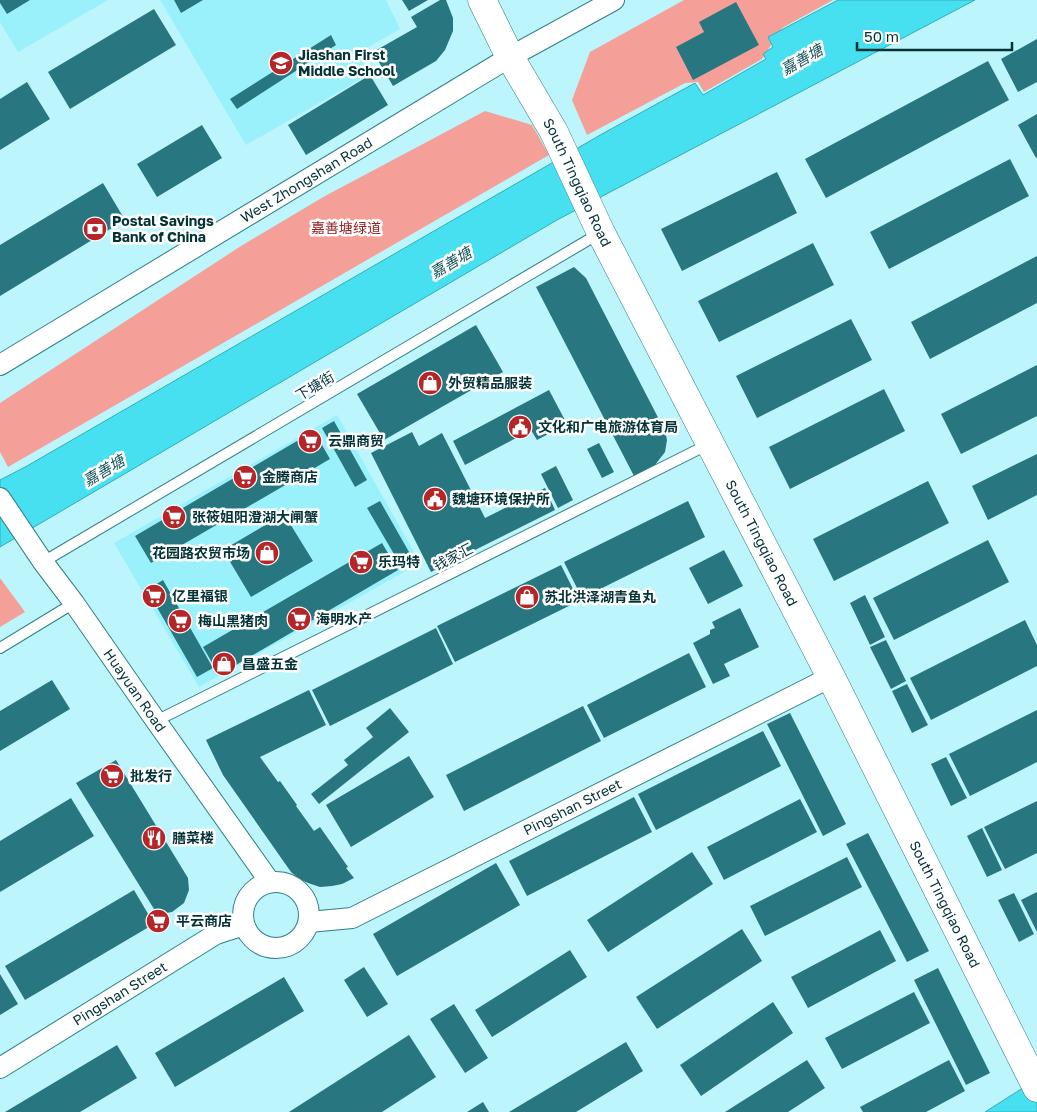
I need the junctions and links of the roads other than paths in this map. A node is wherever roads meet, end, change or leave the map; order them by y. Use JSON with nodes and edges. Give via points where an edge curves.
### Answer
{"nodes":[{"id":1,"x":482,"y":0,"type":"edge"},
{"id":2,"x":614,"y":0,"type":"edge"},
{"id":3,"x":510,"y":57,"type":"junction"},
{"id":4,"x":601,"y":233,"type":"junction"},
{"id":5,"x":0,"y":365,"type":"edge"},
{"id":6,"x":710,"y":443,"type":"junction"},
{"id":7,"x":0,"y":498,"type":"edge"},
{"id":8,"x":44,"y":562,"type":"junction"},
{"id":9,"x":74,"y":603,"type":"junction"},
{"id":10,"x":0,"y":648,"type":"edge"},
{"id":11,"x":830,"y":677,"type":"junction"},
{"id":12,"x":156,"y":721,"type":"junction"},
{"id":13,"x":270,"y":882,"type":"junction"},
{"id":14,"x":309,"y":922,"type":"junction"},
{"id":15,"x":244,"y":925,"type":"junction"},
{"id":16,"x":0,"y":1068,"type":"edge"},
{"id":17,"x":1037,"y":1088,"type":"edge"}],
"edges":[{"from":1,"to":3,"type":"street","name":"South Tingqiao Road"},
{"from":2,"to":3,"type":"street","name":"West Zhongshan Road"},
{"from":3,"to":4,"type":"street","name":"South Tingqiao Road","via":[[554,132]]},
{"from":3,"to":5,"type":"street","name":"West Zhongshan Road"},
{"from":4,"to":6,"type":"street","name":"South Tingqiao Road"},
{"from":4,"to":8,"type":"lane","name":"下塘街"},
{"from":6,"to":11,"type":"street","name":"South Tingqiao Road"},
{"from":6,"to":12,"type":"lane","name":"钱家汇"},
{"from":7,"to":8,"type":"street","name":"Huayuan Road"},
{"from":8,"to":9,"type":"street","name":"Huayuan Road"},
{"from":9,"to":10,"type":"lane"},
{"from":9,"to":12,"type":"street","name":"Huayuan Road"},
{"from":11,"to":14,"type":"street","name":"Pingshan Street","via":[[352,918]]},
{"from":11,"to":17,"type":"street","name":"South Tingqiao Road"},
{"from":12,"to":13,"type":"street","name":"Huayuan Road"},
{"from":13,"to":14,"type":"street","via":[[291,885],[300,891],[310,910]]},
{"from":13,"to":15,"type":"street","via":[[250,893],[244,903]]},
{"from":14,"to":15,"type":"street","via":[[298,940],[278,949],[257,943]]},
{"from":15,"to":16,"type":"street","name":"Pingshan Street","via":[[216,934]]}]}
